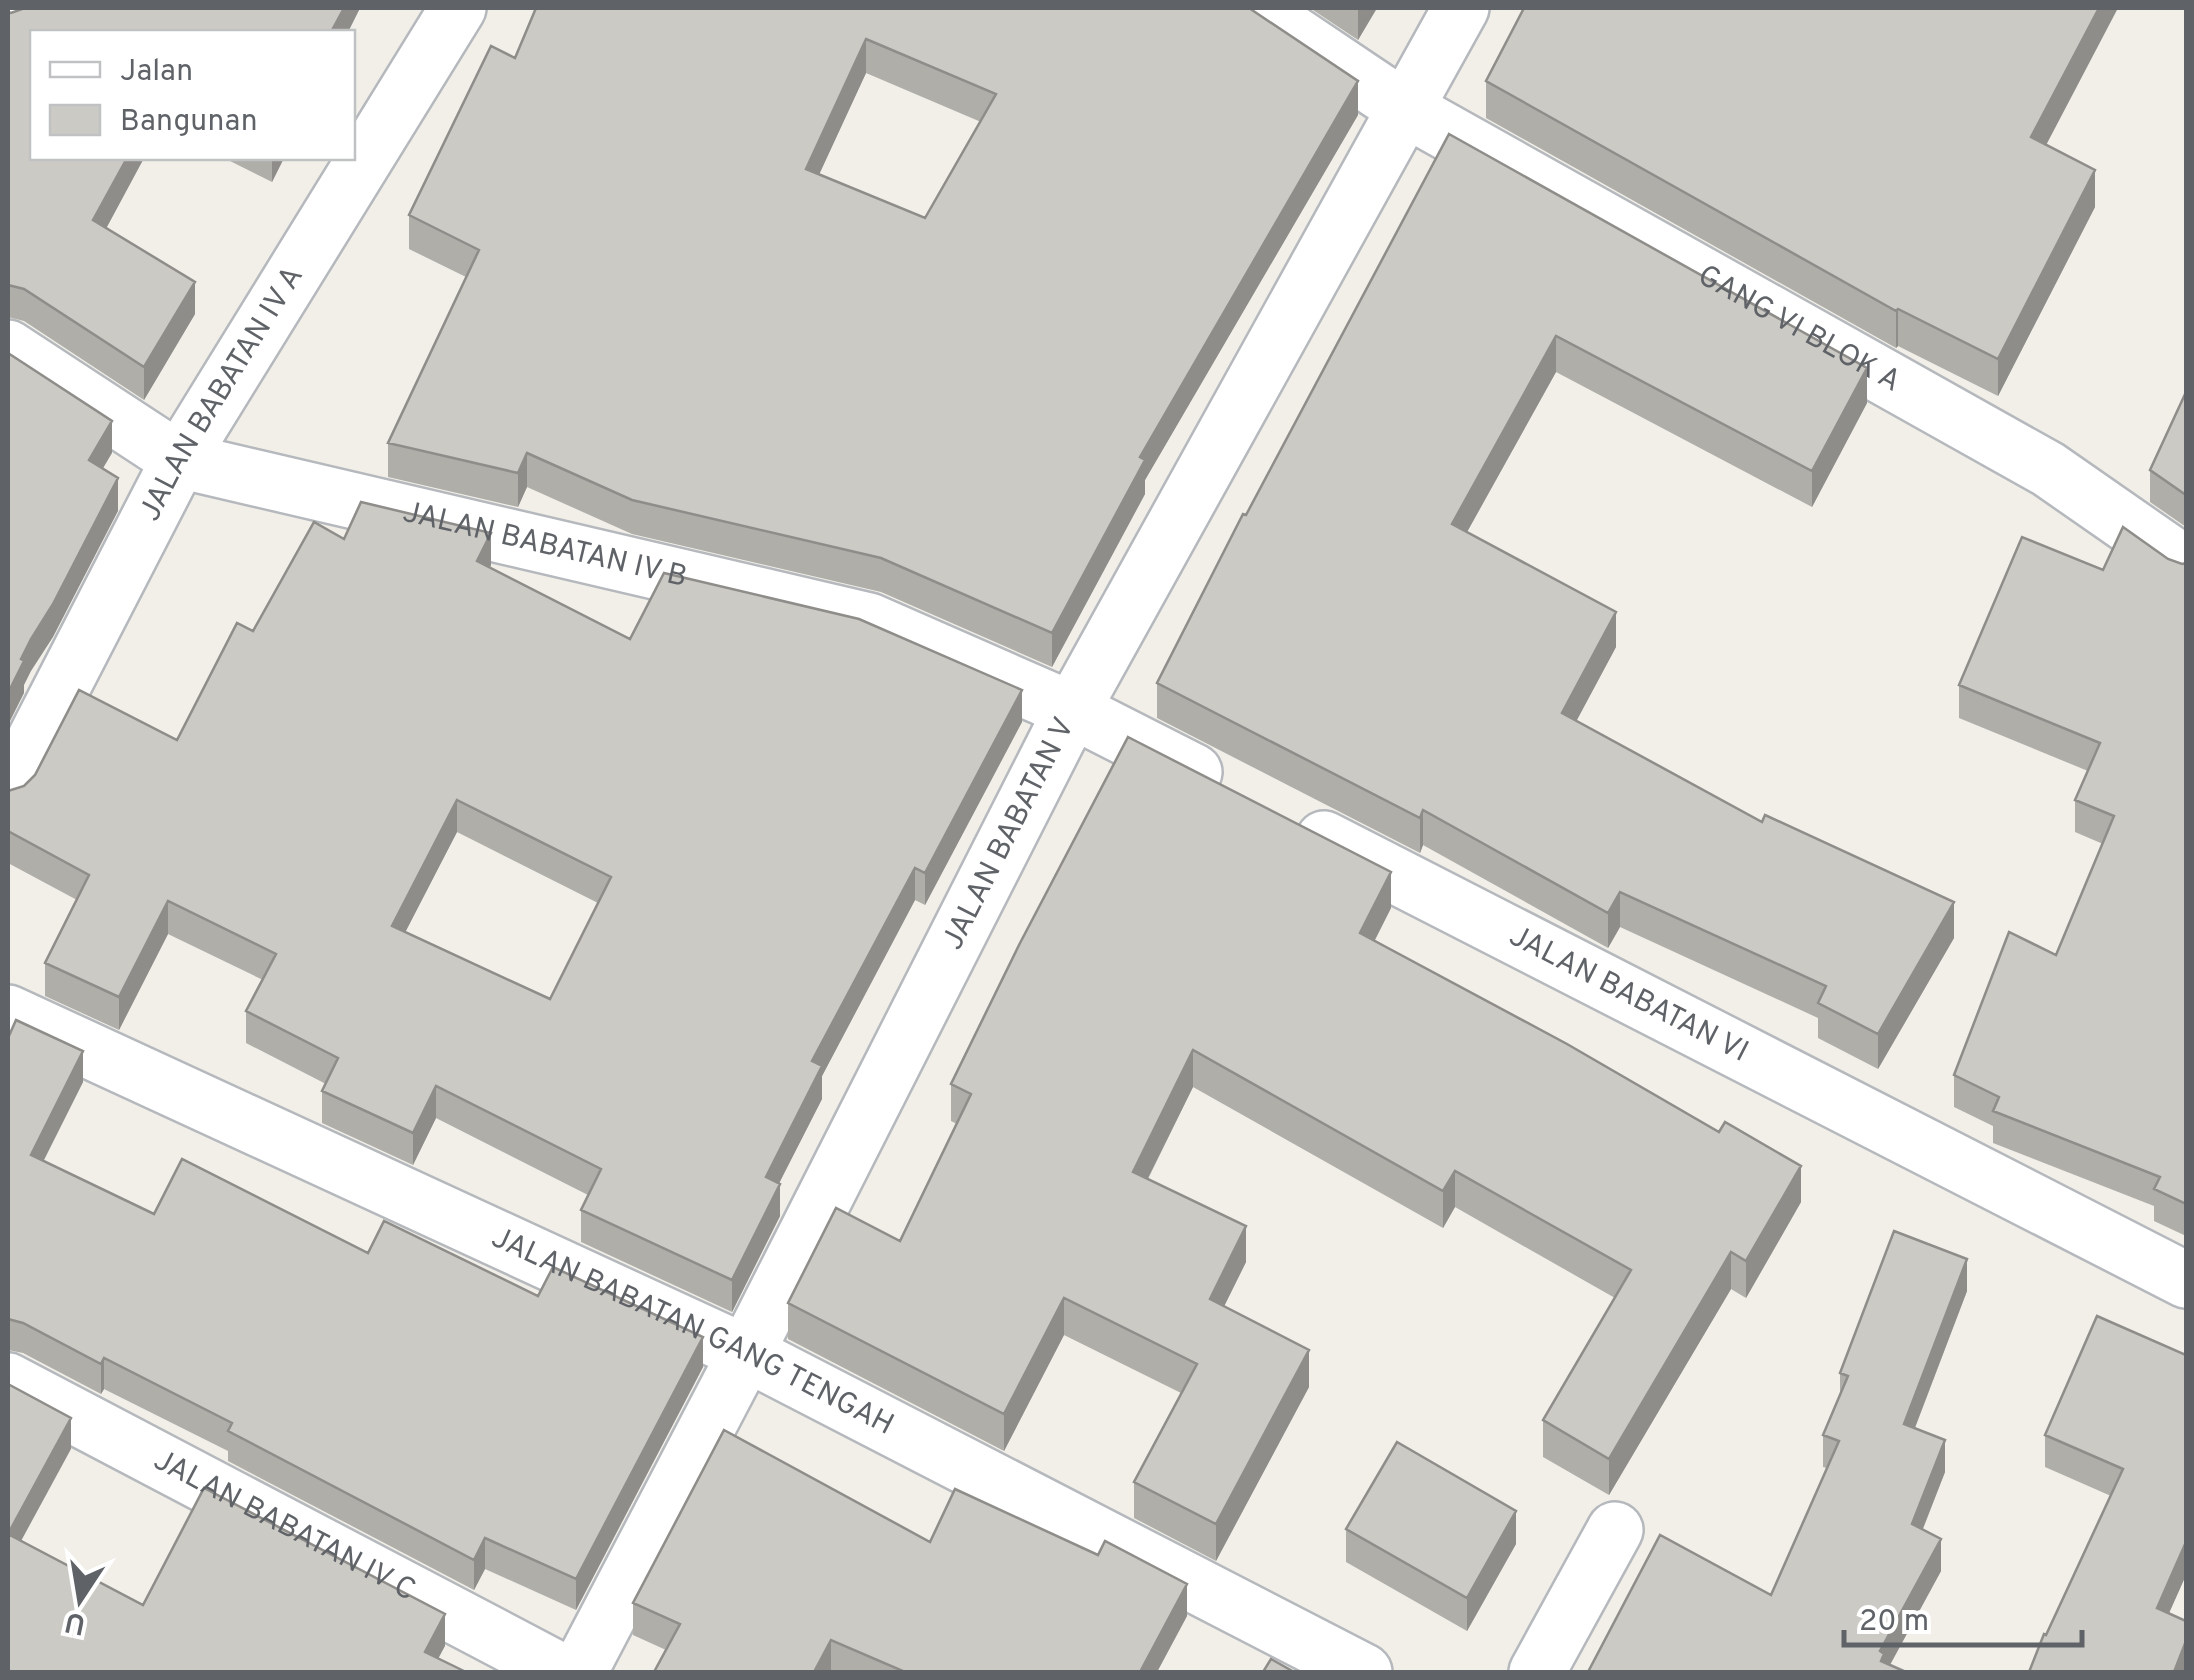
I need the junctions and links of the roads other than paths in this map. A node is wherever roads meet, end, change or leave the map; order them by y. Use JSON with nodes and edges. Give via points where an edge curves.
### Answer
{"nodes":[{"id":1,"x":458,"y":8,"type":"edge"},
{"id":2,"x":1254,"y":8,"type":"edge"},
{"id":3,"x":1462,"y":8,"type":"edge"},
{"id":4,"x":1404,"y":108,"type":"junction"},
{"id":5,"x":8,"y":348,"type":"edge"},
{"id":6,"x":179,"y":460,"type":"junction"},
{"id":7,"x":2186,"y":565,"type":"edge"},
{"id":8,"x":1072,"y":710,"type":"junction"},
{"id":9,"x":1231,"y":791,"type":"edge"},
{"id":10,"x":8,"y":792,"type":"edge"},
{"id":11,"x":1284,"y":818,"type":"edge"},
{"id":12,"x":8,"y":1012,"type":"edge"},
{"id":13,"x":2186,"y":1280,"type":"edge"},
{"id":14,"x":746,"y":1353,"type":"junction"},
{"id":15,"x":8,"y":1381,"type":"edge"},
{"id":16,"x":1616,"y":1530,"type":"dead end"},
{"id":17,"x":562,"y":1672,"type":"edge"},
{"id":18,"x":579,"y":1672,"type":"edge"},
{"id":19,"x":1364,"y":1672,"type":"edge"},
{"id":20,"x":1536,"y":1672,"type":"edge"}],
"edges":[{"from":1,"to":6,"type":"street","name":"JALAN BABATAN IV A"},
{"from":2,"to":4,"type":"street"},
{"from":3,"to":4,"type":"street","name":"JALAN BABATAN V"},
{"from":4,"to":7,"type":"street","name":"GANG VI BLOK A","via":[[2048,468]]},
{"from":4,"to":8,"type":"street","name":"JALAN BABATAN V"},
{"from":5,"to":6,"type":"street"},
{"from":6,"to":8,"type":"street","name":"JALAN BABATAN IV B","via":[[868,621]]},
{"from":6,"to":10,"type":"street","name":"JALAN BABATAN IV A"},
{"from":8,"to":9,"type":"street"},
{"from":8,"to":14,"type":"street","name":"JALAN BABATAN V"},
{"from":11,"to":13,"type":"street","name":"JALAN BABATAN VI"},
{"from":12,"to":14,"type":"street","name":"JALAN BABATAN GANG TENGAH"},
{"from":14,"to":18,"type":"street","name":"JALAN BABATAN V"},
{"from":14,"to":19,"type":"street","name":"JALAN BABATAN GANG TENGAH"},
{"from":15,"to":17,"type":"street","name":"JALAN BABATAN IV C"},
{"from":16,"to":20,"type":"street"}]}
